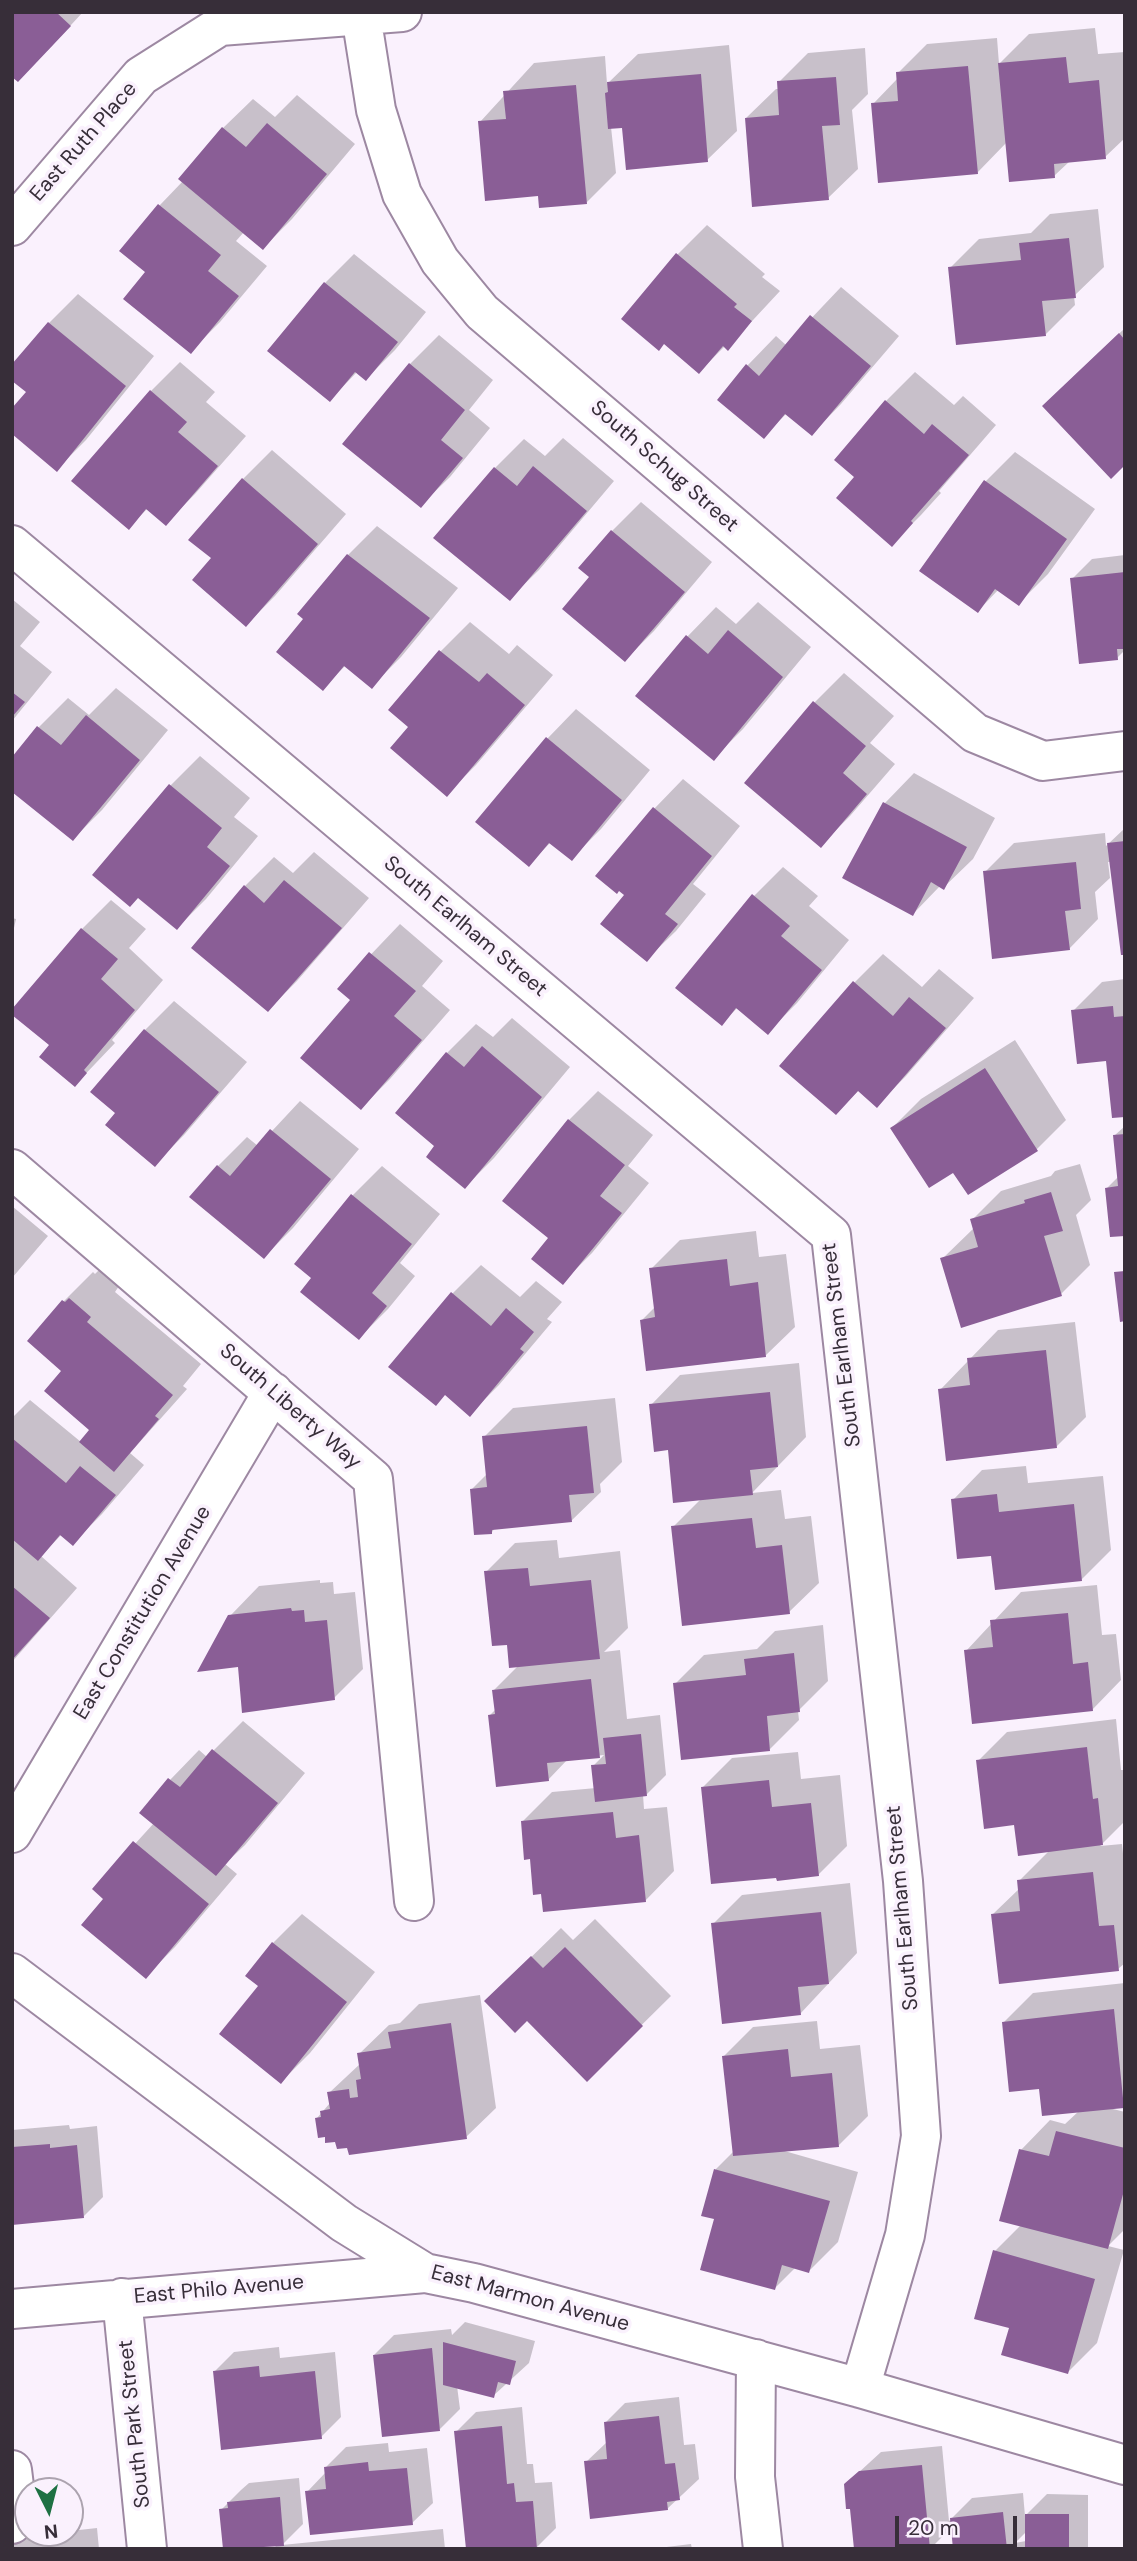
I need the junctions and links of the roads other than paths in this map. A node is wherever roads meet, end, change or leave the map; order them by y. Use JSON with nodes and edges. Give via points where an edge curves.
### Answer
{"nodes":[{"id":1,"x":402,"y":12,"type":"edge"},
{"id":2,"x":361,"y":15,"type":"junction"},
{"id":3,"x":12,"y":226,"type":"edge"},
{"id":4,"x":12,"y":545,"type":"edge"},
{"id":5,"x":1125,"y":751,"type":"edge"},
{"id":6,"x":12,"y":1168,"type":"edge"},
{"id":7,"x":273,"y":1392,"type":"junction"},
{"id":8,"x":12,"y":1833,"type":"edge"},
{"id":9,"x":414,"y":1901,"type":"dead end"},
{"id":10,"x":12,"y":1973,"type":"edge"},
{"id":11,"x":425,"y":2273,"type":"junction"},
{"id":12,"x":122,"y":2298,"type":"junction"},
{"id":13,"x":12,"y":2309,"type":"edge"},
{"id":14,"x":756,"y":2359,"type":"junction"},
{"id":15,"x":860,"y":2388,"type":"junction"},
{"id":16,"x":1125,"y":2465,"type":"edge"},
{"id":17,"x":12,"y":2470,"type":"edge"},
{"id":18,"x":12,"y":2524,"type":"edge"},
{"id":19,"x":148,"y":2549,"type":"edge"},
{"id":20,"x":763,"y":2549,"type":"edge"}],
"edges":[{"from":1,"to":2,"type":"street","name":"East Ruth Place"},
{"from":2,"to":3,"type":"street","name":"East Ruth Place","via":[[220,26],[141,76]]},
{"from":2,"to":5,"type":"street","name":"South Schug Street","via":[[376,110],[402,194],[440,261],[482,312],[975,733],[1044,761]]},
{"from":4,"to":15,"type":"street","name":"South Earlham Street","via":[[831,1236],[903,1881],[921,2136],[905,2235]]},
{"from":6,"to":7,"type":"street","name":"South Liberty Way"},
{"from":7,"to":8,"type":"street","name":"East Constitution Avenue"},
{"from":7,"to":9,"type":"street","name":"South Liberty Way","via":[[373,1479]]},
{"from":10,"to":11,"type":"street","name":"East Marmon Avenue","via":[[344,2223]]},
{"from":11,"to":12,"type":"street","name":"East Philo Avenue"},
{"from":11,"to":14,"type":"street","name":"East Marmon Avenue"},
{"from":12,"to":13,"type":"street","name":"East Philo Avenue"},
{"from":12,"to":19,"type":"street","name":"South Park Street"},
{"from":14,"to":15,"type":"street","name":"East Marmon Avenue"},
{"from":14,"to":20,"type":"street","via":[[755,2477]]},
{"from":15,"to":16,"type":"street","name":"East Marmon Avenue"},
{"from":17,"to":18,"type":"street","via":[[18,2518]]}]}
